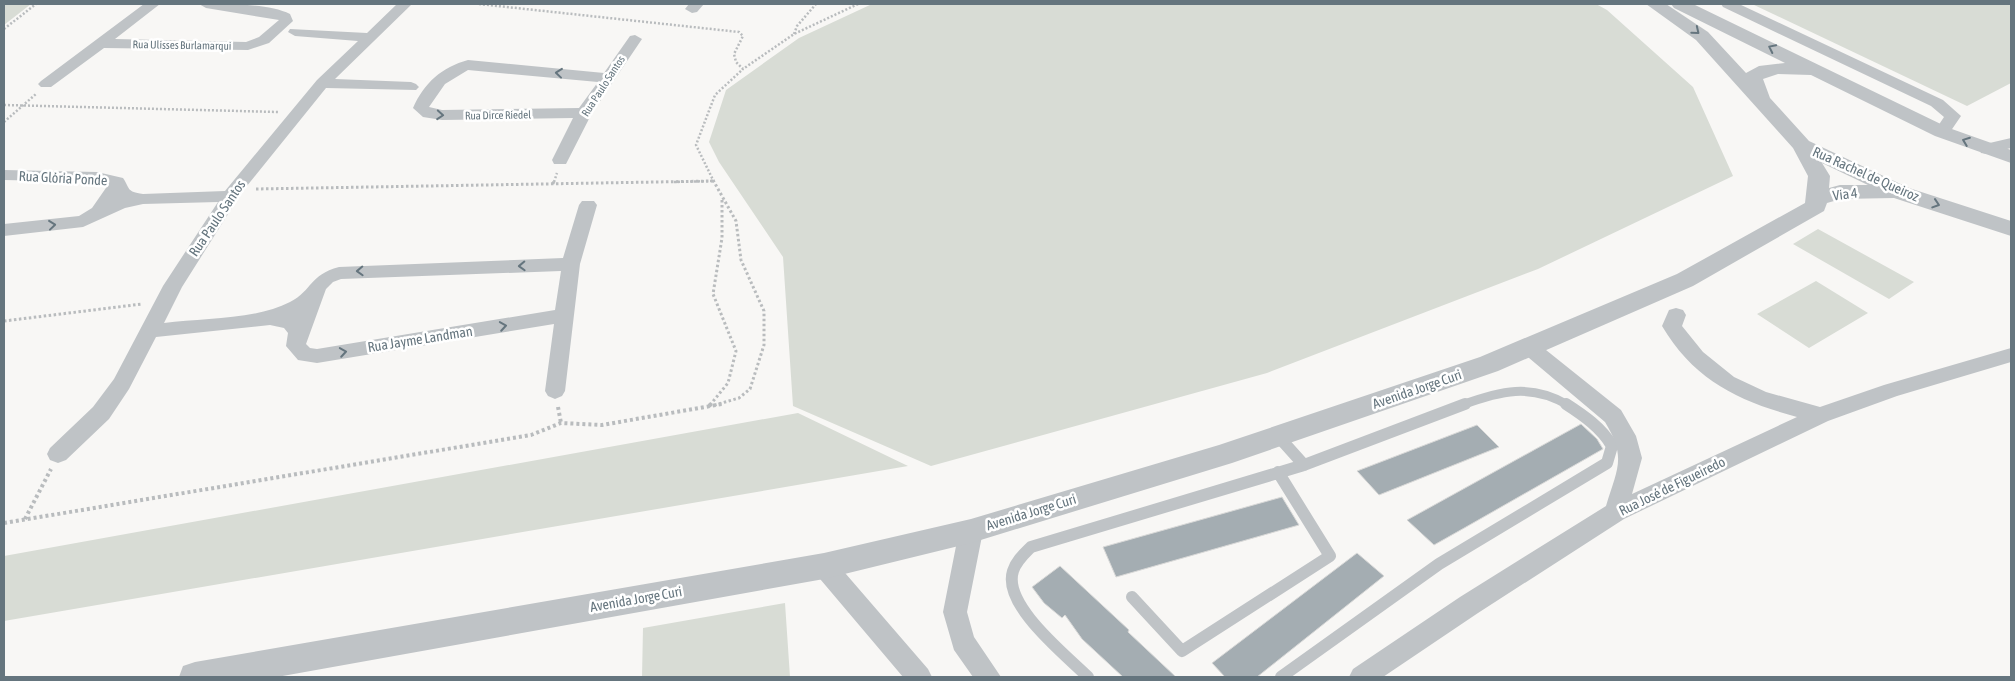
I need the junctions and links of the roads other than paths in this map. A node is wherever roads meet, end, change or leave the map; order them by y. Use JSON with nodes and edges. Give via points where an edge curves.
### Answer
{"nodes":[{"id":1,"x":153,"y":4,"type":"edge"},
{"id":2,"x":206,"y":4,"type":"edge"},
{"id":3,"x":405,"y":4,"type":"edge"},
{"id":4,"x":1655,"y":4,"type":"edge"},
{"id":5,"x":1680,"y":4,"type":"edge"},
{"id":6,"x":1728,"y":4,"type":"edge"},
{"id":7,"x":290,"y":28,"type":"junction"},
{"id":8,"x":368,"y":38,"type":"junction"},
{"id":9,"x":635,"y":39,"type":"dead end"},
{"id":10,"x":98,"y":44,"type":"junction"},
{"id":11,"x":444,"y":76,"type":"junction"},
{"id":12,"x":608,"y":78,"type":"junction"},
{"id":13,"x":322,"y":83,"type":"junction"},
{"id":14,"x":46,"y":84,"type":"dead end"},
{"id":15,"x":1848,"y":85,"type":"junction"},
{"id":16,"x":411,"y":87,"type":"junction"},
{"id":17,"x":1760,"y":98,"type":"junction"},
{"id":18,"x":423,"y":102,"type":"junction"},
{"id":19,"x":584,"y":113,"type":"junction"},
{"id":20,"x":1942,"y":132,"type":"junction"},
{"id":21,"x":2011,"y":142,"type":"edge"},
{"id":22,"x":1802,"y":145,"type":"junction"},
{"id":23,"x":1987,"y":149,"type":"junction"},
{"id":24,"x":2011,"y":157,"type":"edge"},
{"id":25,"x":560,"y":160,"type":"dead end"},
{"id":26,"x":4,"y":174,"type":"edge"},
{"id":27,"x":117,"y":188,"type":"junction"},
{"id":28,"x":232,"y":193,"type":"junction"},
{"id":29,"x":1901,"y":193,"type":"junction"},
{"id":30,"x":591,"y":197,"type":"road end"},
{"id":31,"x":144,"y":199,"type":"junction"},
{"id":32,"x":1817,"y":199,"type":"junction"},
{"id":33,"x":98,"y":212,"type":"junction"},
{"id":34,"x":2011,"y":229,"type":"edge"},
{"id":35,"x":4,"y":230,"type":"edge"},
{"id":36,"x":571,"y":264,"type":"junction"},
{"id":37,"x":314,"y":294,"type":"junction"},
{"id":38,"x":1676,"y":315,"type":"dead end"},
{"id":39,"x":563,"y":316,"type":"junction"},
{"id":40,"x":270,"y":318,"type":"junction"},
{"id":41,"x":150,"y":331,"type":"junction"},
{"id":42,"x":298,"y":332,"type":"junction"},
{"id":43,"x":1530,"y":347,"type":"junction"},
{"id":44,"x":2011,"y":355,"type":"edge"},
{"id":45,"x":555,"y":391,"type":"dead end"},
{"id":46,"x":1820,"y":415,"type":"junction"},
{"id":47,"x":1278,"y":436,"type":"junction"},
{"id":48,"x":58,"y":454,"type":"road end"},
{"id":49,"x":1304,"y":465,"type":"junction"},
{"id":50,"x":1278,"y":472,"type":"junction"},
{"id":51,"x":1616,"y":512,"type":"junction"},
{"id":52,"x":971,"y":531,"type":"junction"},
{"id":53,"x":824,"y":566,"type":"junction"},
{"id":54,"x":1132,"y":597,"type":"dead end"},
{"id":55,"x":195,"y":677,"type":"edge"},
{"id":56,"x":919,"y":677,"type":"edge"},
{"id":57,"x":988,"y":677,"type":"edge"},
{"id":58,"x":1088,"y":677,"type":"edge"},
{"id":59,"x":1281,"y":677,"type":"edge"},
{"id":60,"x":1362,"y":677,"type":"edge"}],
"edges":[{"from":1,"to":10,"type":"street"},
{"from":2,"to":7,"type":"street","name":"Rua Ulisses Burlamarqui","via":[[281,15],[287,18]]},
{"from":3,"to":8,"type":"street","name":"Rua Paulo Santos"},
{"from":4,"to":17,"type":"street","name":"Rua Rachel de Queiroz","one_way":true,"via":[[1702,36]]},
{"from":15,"to":5,"type":"street","one_way":true},
{"from":6,"to":20,"type":"street","via":[[1937,103],[1953,116]]},
{"from":7,"to":8,"type":"street","name":"Rua Ulisses Burlamarqui"},
{"from":7,"to":10,"type":"street","name":"Rua Ulisses Burlamarqui","via":[[253,45]]},
{"from":8,"to":13,"type":"street","name":"Rua Paulo Santos"},
{"from":9,"to":12,"type":"street","name":"Rua Paulo Santos"},
{"from":10,"to":14,"type":"street"},
{"from":12,"to":11,"type":"street","one_way":true,"via":[[479,65],[459,67]]},
{"from":11,"to":16,"type":"street"},
{"from":11,"to":18,"type":"street"},
{"from":12,"to":19,"type":"street","name":"Rua Paulo Santos"},
{"from":13,"to":16,"type":"street"},
{"from":13,"to":28,"type":"street","name":"Rua Paulo Santos"},
{"from":15,"to":17,"type":"street","via":[[1832,83],[1804,71],[1773,68],[1754,76],[1753,82]]},
{"from":15,"to":20,"type":"street"},
{"from":16,"to":18,"type":"street","name":"Rua Dirce Riedel"},
{"from":17,"to":22,"type":"street","name":"Rua Rachel de Queiroz"},
{"from":18,"to":19,"type":"street","name":"Rua Dirce Riedel","one_way":true,"via":[[423,112],[442,115]]},
{"from":19,"to":25,"type":"street","name":"Rua Paulo Santos"},
{"from":23,"to":20,"type":"street","one_way":true},
{"from":21,"to":23,"type":"street"},
{"from":22,"to":29,"type":"street","name":"Rua Rachel de Queiroz"},
{"from":22,"to":32,"type":"street","name":"Via 4","via":[[1819,176]]},
{"from":23,"to":24,"type":"street"},
{"from":26,"to":27,"type":"street","name":"Rua Glória Ponde","via":[[97,177],[117,182]]},
{"from":27,"to":31,"type":"street","name":"Rua Glória Ponde","via":[[125,196]]},
{"from":27,"to":33,"type":"street","name":"Rua Glória Ponde"},
{"from":28,"to":31,"type":"street","name":"Rua Glória Ponde"},
{"from":28,"to":41,"type":"street","name":"Rua Paulo Santos","via":[[164,302]]},
{"from":29,"to":32,"type":"street","name":"Via 4","via":[[1840,192]]},
{"from":29,"to":34,"type":"street","name":"Rua Rachel de Queiroz","one_way":true},
{"from":30,"to":36,"type":"street"},
{"from":31,"to":33,"type":"street","name":"Rua Glória Ponde"},
{"from":32,"to":43,"type":"street","name":"Avenida Jorge Curi","via":[[1816,206],[1685,280]]},
{"from":35,"to":33,"type":"street","name":"Rua Glória Ponde","one_way":true,"via":[[74,223]]},
{"from":36,"to":37,"type":"street","one_way":true,"via":[[352,271],[326,278]]},
{"from":36,"to":39,"type":"street"},
{"from":37,"to":40,"type":"street","via":[[298,306]]},
{"from":37,"to":42,"type":"street"},
{"from":38,"to":46,"type":"street","via":[[1672,326],[1685,347],[1712,372],[1749,394]]},
{"from":42,"to":39,"type":"street","name":"Rua Jayme Landman","one_way":true,"via":[[296,346],[299,352],[316,356]]},
{"from":39,"to":45,"type":"street"},
{"from":40,"to":41,"type":"street"},
{"from":40,"to":42,"type":"street","via":[[291,323]]},
{"from":41,"to":48,"type":"street","name":"Rua Paulo Santos","via":[[112,400]]},
{"from":43,"to":47,"type":"street","name":"Avenida Jorge Curi"},
{"from":43,"to":51,"type":"street","via":[[1613,416],[1625,436],[1632,458]]},
{"from":44,"to":46,"type":"street","name":"Rua José de Figueiredo","via":[[1891,390]]},
{"from":46,"to":51,"type":"street","name":"Rua José de Figueiredo"},
{"from":47,"to":49,"type":"lane"},
{"from":47,"to":52,"type":"street","name":"Avenida Jorge Curi"},
{"from":49,"to":50,"type":"lane"},
{"from":49,"to":59,"type":"lane","via":[[1481,398],[1518,390],[1551,395],[1580,413],[1607,437],[1612,446],[1607,463],[1438,564]]},
{"from":50,"to":54,"type":"lane","via":[[1330,556],[1182,650]]},
{"from":50,"to":58,"type":"lane","via":[[1064,535],[1024,552],[1011,573],[1013,596],[1023,612]]},
{"from":51,"to":60,"type":"street","name":"Rua José de Figueiredo"},
{"from":52,"to":53,"type":"street","name":"Avenida Jorge Curi"},
{"from":52,"to":57,"type":"street","via":[[955,612],[963,642]]},
{"from":53,"to":55,"type":"street","name":"Avenida Jorge Curi"},
{"from":53,"to":56,"type":"street"}]}
